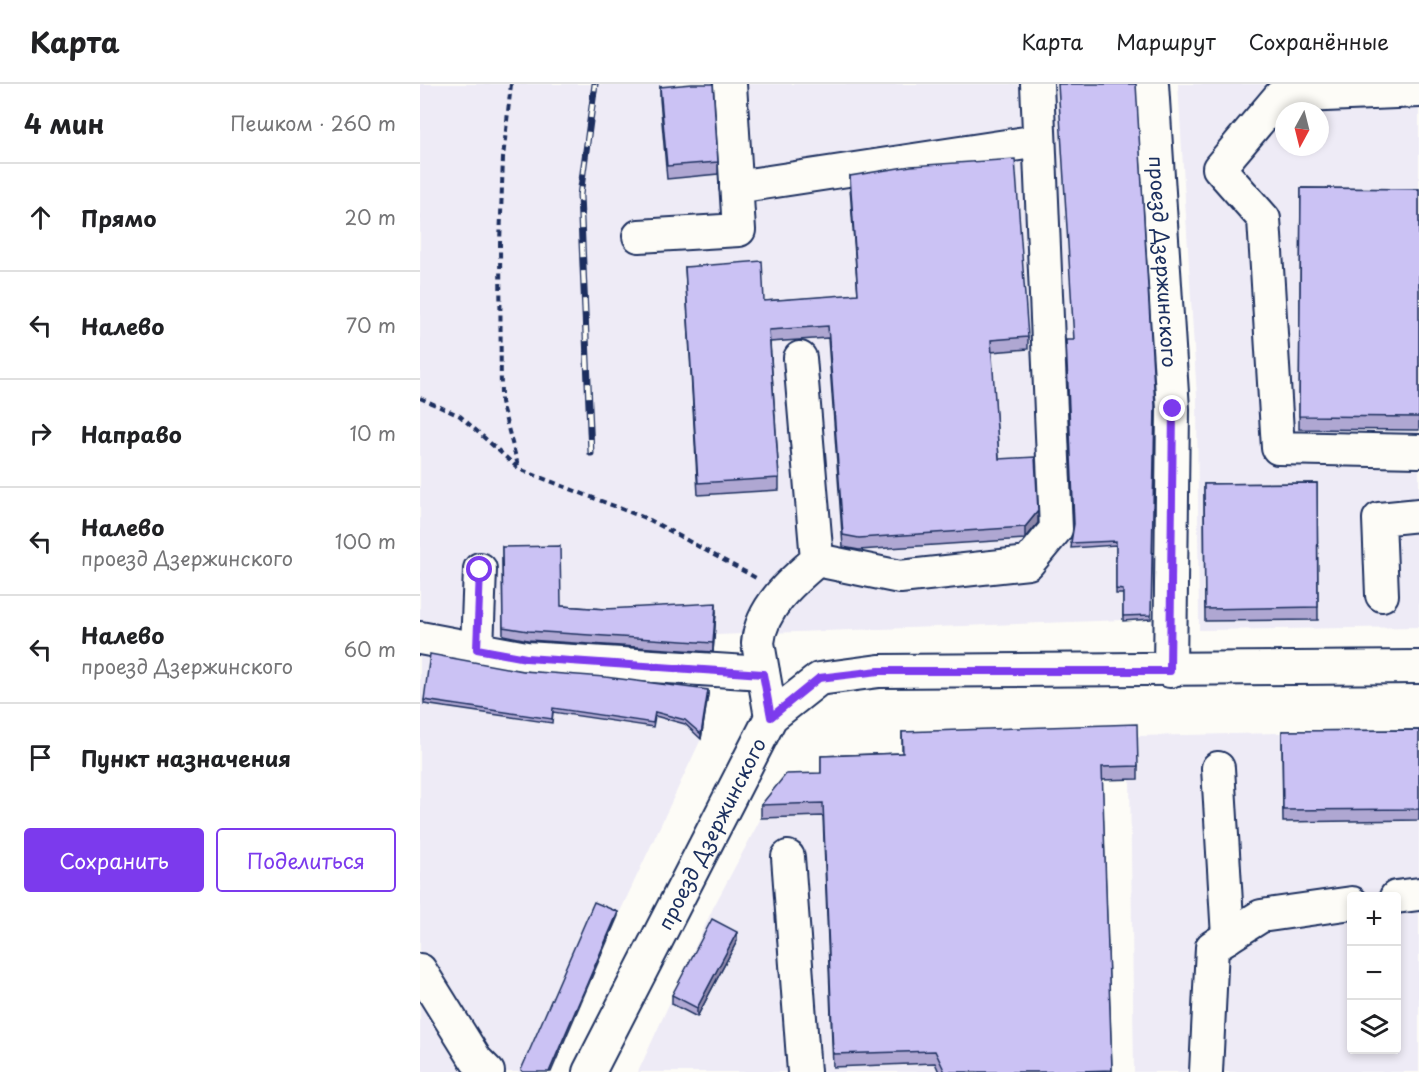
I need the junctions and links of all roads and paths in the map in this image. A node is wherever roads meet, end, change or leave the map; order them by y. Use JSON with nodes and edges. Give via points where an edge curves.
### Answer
{"nodes":[{"id":1,"x":511,"y":84,"type":"edge"},
{"id":2,"x":730,"y":84,"type":"edge"},
{"id":3,"x":1036,"y":84,"type":"edge"},
{"id":4,"x":1152,"y":84,"type":"edge"},
{"id":5,"x":1272,"y":90,"type":"edge"},
{"id":6,"x":1419,"y":90,"type":"edge"},
{"id":7,"x":1039,"y":141,"type":"junction"},
{"id":8,"x":736,"y":187,"type":"junction"},
{"id":9,"x":639,"y":236,"type":"dead end"},
{"id":10,"x":800,"y":358,"type":"dead end"},
{"id":11,"x":420,"y":398,"type":"edge"},
{"id":12,"x":1419,"y":451,"type":"edge"},
{"id":13,"x":519,"y":469,"type":"junction"},
{"id":14,"x":1419,"y":515,"type":"edge"},
{"id":15,"x":817,"y":560,"type":"junction"},
{"id":16,"x":480,"y":570,"type":"dead end"},
{"id":17,"x":783,"y":592,"type":"junction"},
{"id":18,"x":1382,"y":595,"type":"dead end"},
{"id":19,"x":420,"y":638,"type":"edge"},
{"id":20,"x":477,"y":649,"type":"junction"},
{"id":21,"x":1419,"y":667,"type":"edge"},
{"id":22,"x":1170,"y":671,"type":"junction"},
{"id":23,"x":763,"y":674,"type":"junction"},
{"id":24,"x":771,"y":717,"type":"junction"},
{"id":25,"x":1218,"y":768,"type":"dead end"},
{"id":26,"x":788,"y":857,"type":"dead end"},
{"id":27,"x":1419,"y":894,"type":"edge"},
{"id":28,"x":1401,"y":896,"type":"edge"},
{"id":29,"x":1347,"y":904,"type":"edge"},
{"id":30,"x":1228,"y":937,"type":"junction"},
{"id":31,"x":420,"y":970,"type":"edge"},
{"id":32,"x":488,"y":1072,"type":"edge"},
{"id":33,"x":590,"y":1072,"type":"edge"},
{"id":34,"x":804,"y":1072,"type":"edge"},
{"id":35,"x":1206,"y":1072,"type":"edge"}],
"edges":[{"from":1,"to":13,"type":"path","via":[[500,243],[501,402]]},
{"from":2,"to":8,"type":"street"},
{"from":3,"to":7,"type":"street"},
{"from":4,"to":22,"type":"street","name":"проезд Дзержинского","via":[[1173,409]]},
{"from":5,"to":6,"type":"street"},
{"from":5,"to":12,"type":"street","via":[[1219,168],[1264,219],[1278,447]]},
{"from":7,"to":8,"type":"street"},
{"from":7,"to":15,"type":"street","via":[[1056,529],[1028,563],[900,577]]},
{"from":8,"to":9,"type":"street","via":[[739,230]]},
{"from":10,"to":15,"type":"street"},
{"from":11,"to":13,"type":"path","via":[[460,416]]},
{"from":13,"to":17,"type":"path","via":[[650,520]]},
{"from":14,"to":18,"type":"street","via":[[1380,519]]},
{"from":15,"to":17,"type":"street"},
{"from":16,"to":20,"type":"street"},
{"from":17,"to":23,"type":"street","via":[[765,616],[759,633]]},
{"from":19,"to":20,"type":"street"},
{"from":20,"to":23,"type":"street","via":[[526,658]]},
{"from":21,"to":22,"type":"street"},
{"from":22,"to":24,"type":"street","name":"проезд Дзержинского","via":[[879,671],[819,678]]},
{"from":23,"to":24,"type":"street"},
{"from":24,"to":33,"type":"street","name":"проезд Дзержинского"},
{"from":25,"to":30,"type":"street"},
{"from":26,"to":34,"type":"street"},
{"from":27,"to":28,"type":"street"},
{"from":29,"to":30,"type":"street","via":[[1261,916]]},
{"from":30,"to":35,"type":"street","via":[[1212,947]]},
{"from":31,"to":32,"type":"street","via":[[476,1060]]}]}
